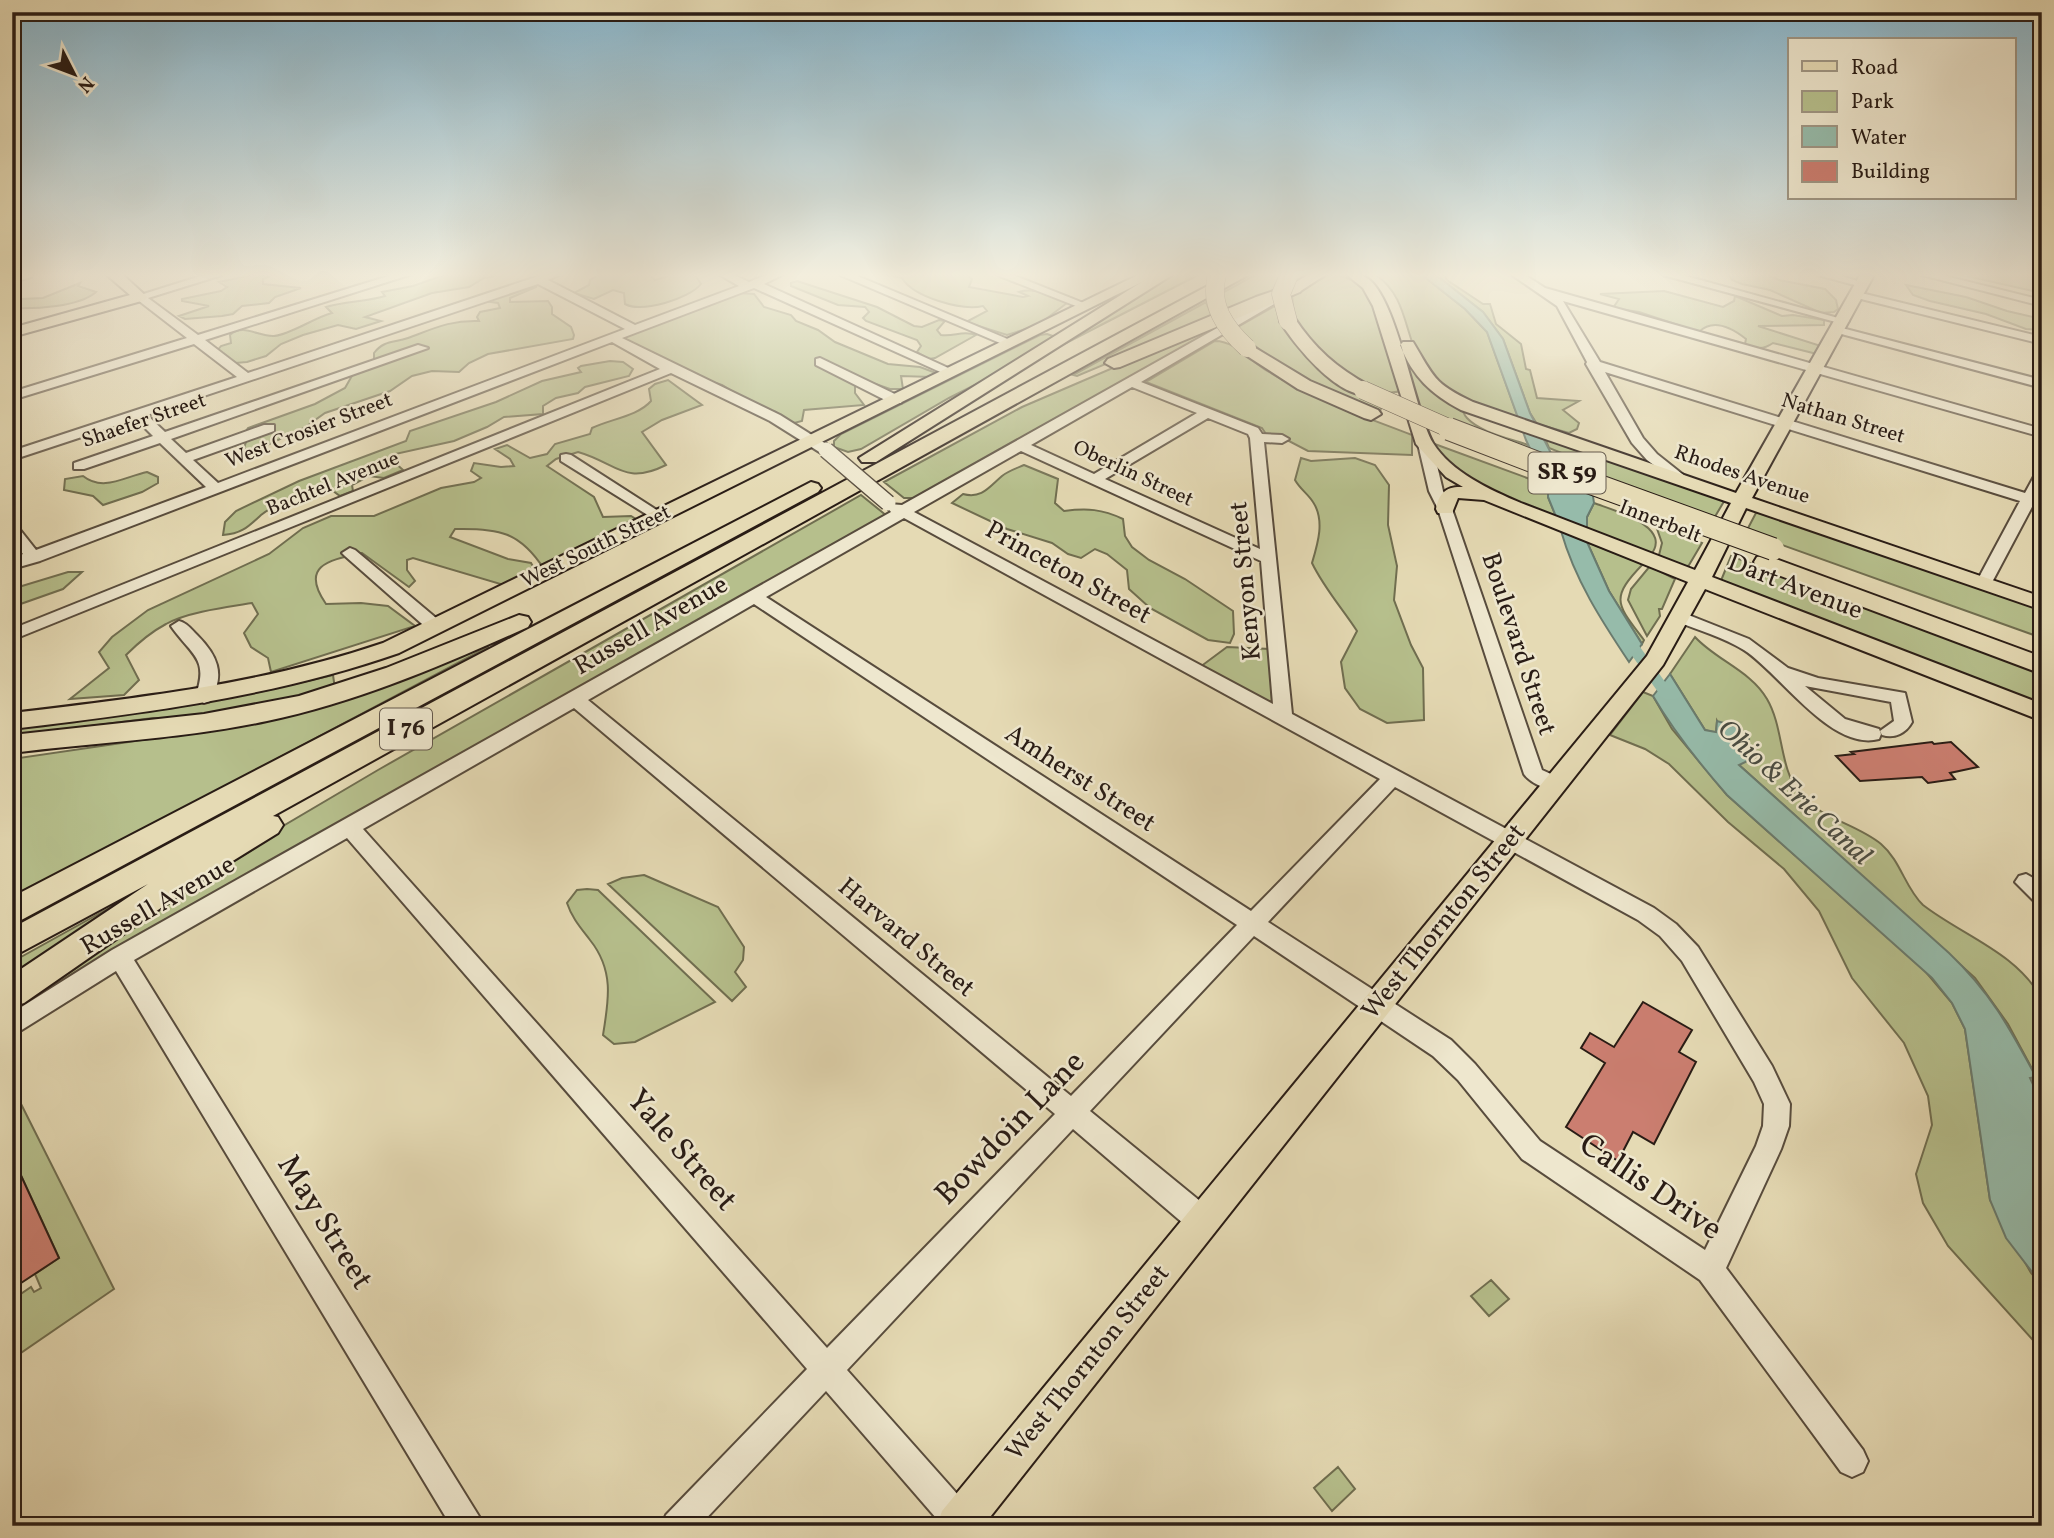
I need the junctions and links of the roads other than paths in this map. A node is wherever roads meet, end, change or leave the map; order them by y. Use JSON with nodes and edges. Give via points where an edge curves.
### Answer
{"nodes":[{"id":1,"x":172,"y":347,"type":"edge"},
{"id":2,"x":204,"y":347,"type":"edge"},
{"id":3,"x":338,"y":347,"type":"edge"},
{"id":4,"x":590,"y":347,"type":"edge"},
{"id":5,"x":628,"y":347,"type":"edge"},
{"id":6,"x":893,"y":347,"type":"edge"},
{"id":7,"x":1002,"y":347,"type":"edge"},
{"id":8,"x":1054,"y":347,"type":"edge"},
{"id":9,"x":1080,"y":347,"type":"edge"},
{"id":10,"x":1102,"y":347,"type":"edge"},
{"id":11,"x":1151,"y":347,"type":"edge"},
{"id":12,"x":1187,"y":347,"type":"edge"},
{"id":13,"x":1246,"y":347,"type":"edge"},
{"id":14,"x":1306,"y":347,"type":"edge"},
{"id":15,"x":1393,"y":347,"type":"edge"},
{"id":16,"x":1408,"y":347,"type":"edge"},
{"id":17,"x":1583,"y":347,"type":"edge"},
{"id":18,"x":1736,"y":347,"type":"edge"},
{"id":19,"x":1828,"y":347,"type":"edge"},
{"id":20,"x":1912,"y":347,"type":"edge"},
{"id":21,"x":422,"y":348,"type":"dead end"},
{"id":22,"x":820,"y":362,"type":"dead end"},
{"id":23,"x":1592,"y":364,"type":"junction"},
{"id":24,"x":1815,"y":369,"type":"junction"},
{"id":25,"x":668,"y":370,"type":"junction"},
{"id":26,"x":951,"y":372,"type":"junction"},
{"id":27,"x":247,"y":377,"type":"junction"},
{"id":28,"x":1130,"y":382,"type":"junction"},
{"id":29,"x":2042,"y":384,"type":"edge"},
{"id":30,"x":1431,"y":385,"type":"joint"},
{"id":31,"x":12,"y":396,"type":"edge"},
{"id":32,"x":896,"y":400,"type":"junction"},
{"id":33,"x":1207,"y":413,"type":"junction"},
{"id":34,"x":138,"y":414,"type":"junction"},
{"id":35,"x":1784,"y":423,"type":"junction"},
{"id":36,"x":269,"y":428,"type":"dead end"},
{"id":37,"x":2042,"y":433,"type":"edge"},
{"id":38,"x":163,"y":437,"type":"junction"},
{"id":39,"x":1257,"y":438,"type":"junction"},
{"id":40,"x":1282,"y":439,"type":"dead end"},
{"id":41,"x":1425,"y":444,"type":"junction"},
{"id":42,"x":820,"y":445,"type":"junction"},
{"id":43,"x":1019,"y":445,"type":"junction"},
{"id":44,"x":12,"y":456,"type":"edge"},
{"id":45,"x":185,"y":458,"type":"junction"},
{"id":46,"x":566,"y":458,"type":"dead end"},
{"id":47,"x":79,"y":466,"type":"dead end"},
{"id":48,"x":870,"y":467,"type":"junction"},
{"id":49,"x":2042,"y":474,"type":"edge"},
{"id":50,"x":1679,"y":477,"type":"junction"},
{"id":51,"x":1095,"y":480,"type":"junction"},
{"id":52,"x":216,"y":489,"type":"junction"},
{"id":53,"x":1491,"y":497,"type":"junction"},
{"id":54,"x":1742,"y":499,"type":"junction"},
{"id":55,"x":2035,"y":501,"type":"edge"},
{"id":56,"x":895,"y":508,"type":"junction"},
{"id":57,"x":1445,"y":509,"type":"junction"},
{"id":58,"x":799,"y":515,"type":"junction"},
{"id":59,"x":659,"y":516,"type":"junction"},
{"id":60,"x":742,"y":523,"type":"junction"},
{"id":61,"x":12,"y":529,"type":"edge"},
{"id":62,"x":350,"y":553,"type":"dead end"},
{"id":63,"x":1769,"y":555,"type":"junction"},
{"id":64,"x":34,"y":558,"type":"junction"},
{"id":65,"x":1268,"y":559,"type":"junction"},
{"id":66,"x":12,"y":564,"type":"edge"},
{"id":67,"x":1700,"y":581,"type":"junction"},
{"id":68,"x":1984,"y":583,"type":"junction"},
{"id":69,"x":754,"y":597,"type":"junction"},
{"id":70,"x":2042,"y":604,"type":"edge"},
{"id":71,"x":1681,"y":617,"type":"junction"},
{"id":72,"x":179,"y":626,"type":"dead end"},
{"id":73,"x":436,"y":627,"type":"junction"},
{"id":74,"x":12,"y":635,"type":"edge"},
{"id":75,"x":2042,"y":647,"type":"edge"},
{"id":76,"x":2042,"y":666,"type":"edge"},
{"id":77,"x":1782,"y":671,"type":"junction"},
{"id":78,"x":204,"y":696,"type":"junction"},
{"id":79,"x":575,"y":699,"type":"junction"},
{"id":80,"x":2042,"y":713,"type":"edge"},
{"id":81,"x":1283,"y":719,"type":"junction"},
{"id":82,"x":12,"y":721,"type":"edge"},
{"id":83,"x":12,"y":744,"type":"edge"},
{"id":84,"x":1392,"y":778,"type":"junction"},
{"id":85,"x":1555,"y":785,"type":"junction"},
{"id":86,"x":349,"y":827,"type":"junction"},
{"id":87,"x":1509,"y":841,"type":"junction"},
{"id":88,"x":12,"y":912,"type":"edge"},
{"id":89,"x":1253,"y":923,"type":"junction"},
{"id":90,"x":12,"y":944,"type":"edge"},
{"id":91,"x":120,"y":957,"type":"junction"},
{"id":92,"x":12,"y":993,"type":"edge"},
{"id":93,"x":1378,"y":1006,"type":"junction"},
{"id":94,"x":12,"y":1026,"type":"edge"},
{"id":95,"x":1072,"y":1112,"type":"junction"},
{"id":96,"x":1201,"y":1220,"type":"junction"},
{"id":97,"x":1710,"y":1270,"type":"junction"},
{"id":98,"x":828,"y":1370,"type":"junction"},
{"id":99,"x":1852,"y":1461,"type":"dead end"},
{"id":100,"x":961,"y":1524,"type":"edge"},
{"id":101,"x":469,"y":1526,"type":"edge"},
{"id":102,"x":677,"y":1526,"type":"edge"}],
"edges":[{"from":1,"to":31,"type":"street"},
{"from":2,"to":27,"type":"street"},
{"from":3,"to":27,"type":"street"},
{"from":4,"to":52,"type":"street","name":"West Crosier Street"},
{"from":5,"to":25,"type":"street","name":"Princeton Street"},
{"from":6,"to":26,"type":"street"},
{"from":7,"to":26,"type":"main road","name":"West South Street"},
{"from":8,"to":48,"type":"highway"},
{"from":9,"to":48,"type":"highway","number":"I 76"},
{"from":10,"to":48,"type":"highway","number":"I 76"},
{"from":11,"to":48,"type":"highway"},
{"from":12,"to":28,"type":"street","name":"Russell Avenue"},
{"from":13,"to":63,"type":"highway","name":"Innerbelt","number":"SR 59","bridge":true,"via":[[1304,385],[1371,414]]},
{"from":14,"to":63,"type":"highway","name":"Innerbelt","number":"SR 59","bridge":true,"via":[[1363,390],[1421,418]]},
{"from":15,"to":41,"type":"main road","name":"Boulevard Street"},
{"from":16,"to":30,"type":"main road","name":"Boulevard Street","via":[[1414,364]]},
{"from":17,"to":23,"type":"street"},
{"from":18,"to":24,"type":"street"},
{"from":19,"to":24,"type":"main road","name":"West Thornton Street"},
{"from":20,"to":29,"type":"street"},
{"from":21,"to":38,"type":"street","name":"Shaefer Street"},
{"from":22,"to":32,"type":"street"},
{"from":23,"to":35,"type":"street","name":"Nathan Street"},
{"from":23,"to":50,"type":"street","via":[[1637,440]]},
{"from":24,"to":35,"type":"main road","name":"West Thornton Street"},
{"from":24,"to":37,"type":"street"},
{"from":25,"to":42,"type":"street","name":"Princeton Street","via":[[719,390]]},
{"from":25,"to":74,"type":"street","name":"Bachtel Avenue"},
{"from":26,"to":32,"type":"main road","name":"West South Street"},
{"from":27,"to":34,"type":"street"},
{"from":28,"to":33,"type":"street"},
{"from":28,"to":43,"type":"street","name":"Russell Avenue"},
{"from":30,"to":50,"type":"main road","name":"Rhodes Avenue","via":[[1458,402],[1508,421]]},
{"from":32,"to":42,"type":"main road","name":"West South Street"},
{"from":33,"to":39,"type":"street","via":[[1253,431]]},
{"from":33,"to":51,"type":"street"},
{"from":34,"to":38,"type":"street"},
{"from":34,"to":44,"type":"street"},
{"from":35,"to":54,"type":"main road","name":"West Thornton Street"},
{"from":35,"to":55,"type":"street","name":"Nathan Street"},
{"from":36,"to":45,"type":"street"},
{"from":38,"to":45,"type":"street"},
{"from":38,"to":47,"type":"street","name":"Shaefer Street"},
{"from":39,"to":40,"type":"street"},
{"from":39,"to":65,"type":"street","name":"Kenyon Street"},
{"from":41,"to":53,"type":"main road","name":"Dart Avenue","via":[[1452,473]]},
{"from":41,"to":57,"type":"street","name":"Boulevard Street"},
{"from":42,"to":56,"type":"street","name":"Princeton Street","bridge":true},
{"from":42,"to":59,"type":"main road","name":"West South Street"},
{"from":43,"to":51,"type":"street","name":"Oberlin Street"},
{"from":43,"to":56,"type":"street","name":"Russell Avenue"},
{"from":45,"to":52,"type":"street"},
{"from":46,"to":59,"type":"street"},
{"from":48,"to":58,"type":"highway","number":"I 76"},
{"from":48,"to":60,"type":"highway","number":"I 76"},
{"from":49,"to":55,"type":"street"},
{"from":50,"to":54,"type":"main road","name":"Rhodes Avenue"},
{"from":51,"to":65,"type":"street","name":"Oberlin Street"},
{"from":52,"to":64,"type":"street","name":"West Crosier Street"},
{"from":53,"to":57,"type":"main road","via":[[1454,492]]},
{"from":53,"to":67,"type":"main road","name":"Dart Avenue"},
{"from":54,"to":67,"type":"main road","name":"West Thornton Street"},
{"from":54,"to":68,"type":"main road","name":"Rhodes Avenue"},
{"from":55,"to":68,"type":"street"},
{"from":56,"to":69,"type":"street","name":"Russell Avenue"},
{"from":56,"to":81,"type":"street","name":"Princeton Street"},
{"from":57,"to":85,"type":"street","name":"Boulevard Street","via":[[1534,774]]},
{"from":58,"to":90,"type":"highway","number":"I 76"},
{"from":58,"to":92,"type":"highway","via":[[620,624],[237,843]]},
{"from":59,"to":73,"type":"main road","name":"West South Street"},
{"from":60,"to":83,"type":"highway","via":[[476,641],[323,697],[215,721]]},
{"from":60,"to":88,"type":"highway","number":"I 76"},
{"from":61,"to":64,"type":"street"},
{"from":62,"to":73,"type":"street"},
{"from":63,"to":75,"type":"highway","name":"Innerbelt","number":"SR 59"},
{"from":63,"to":76,"type":"highway","name":"Innerbelt","number":"SR 59"},
{"from":64,"to":66,"type":"street","name":"West Crosier Street"},
{"from":65,"to":81,"type":"street","name":"Kenyon Street"},
{"from":67,"to":71,"type":"main road","name":"West Thornton Street"},
{"from":67,"to":80,"type":"main road","name":"Dart Avenue"},
{"from":68,"to":70,"type":"main road","name":"Rhodes Avenue"},
{"from":69,"to":79,"type":"street","name":"Russell Avenue"},
{"from":69,"to":89,"type":"street","name":"Amherst Street"},
{"from":71,"to":77,"type":"street","via":[[1751,647]]},
{"from":71,"to":85,"type":"main road","name":"West Thornton Street","via":[[1623,702]]},
{"from":72,"to":78,"type":"street","via":[[211,666],[213,675]]},
{"from":73,"to":78,"type":"main road","name":"West South Street","via":[[314,674]]},
{"from":77,"to":77,"type":"street","via":[[1816,683],[1899,697],[1903,722],[1898,728],[1880,732],[1857,732],[1836,723]]},
{"from":78,"to":82,"type":"main road","name":"West South Street"},
{"from":79,"to":86,"type":"street","name":"Russell Avenue"},
{"from":79,"to":95,"type":"street","name":"Harvard Street"},
{"from":81,"to":84,"type":"street","name":"Princeton Street"},
{"from":84,"to":87,"type":"street","name":"Princeton Street"},
{"from":84,"to":89,"type":"street","name":"Bowdoin Lane"},
{"from":85,"to":87,"type":"main road","name":"West Thornton Street"},
{"from":86,"to":91,"type":"street","name":"Russell Avenue"},
{"from":86,"to":98,"type":"street","name":"Yale Street"},
{"from":87,"to":93,"type":"main road","name":"West Thornton Street"},
{"from":87,"to":97,"type":"street","name":"Princeton Street","via":[[1646,914],[1679,940],[1772,1091],[1777,1116],[1773,1137]]},
{"from":89,"to":93,"type":"street","name":"Amherst Street"},
{"from":89,"to":95,"type":"street","name":"Bowdoin Lane"},
{"from":91,"to":94,"type":"street","name":"Russell Avenue"},
{"from":91,"to":101,"type":"street","name":"May Street"},
{"from":93,"to":96,"type":"main road","name":"West Thornton Street"},
{"from":93,"to":97,"type":"street","name":"Callis Drive","via":[[1460,1063],[1531,1150]]},
{"from":95,"to":96,"type":"street","name":"Harvard Street"},
{"from":95,"to":98,"type":"street","name":"Bowdoin Lane"},
{"from":96,"to":100,"type":"main road","name":"West Thornton Street"},
{"from":97,"to":99,"type":"street","name":"Callis Drive"},
{"from":98,"to":100,"type":"street","name":"Yale Street"},
{"from":98,"to":102,"type":"street","name":"Bowdoin Lane"}]}
